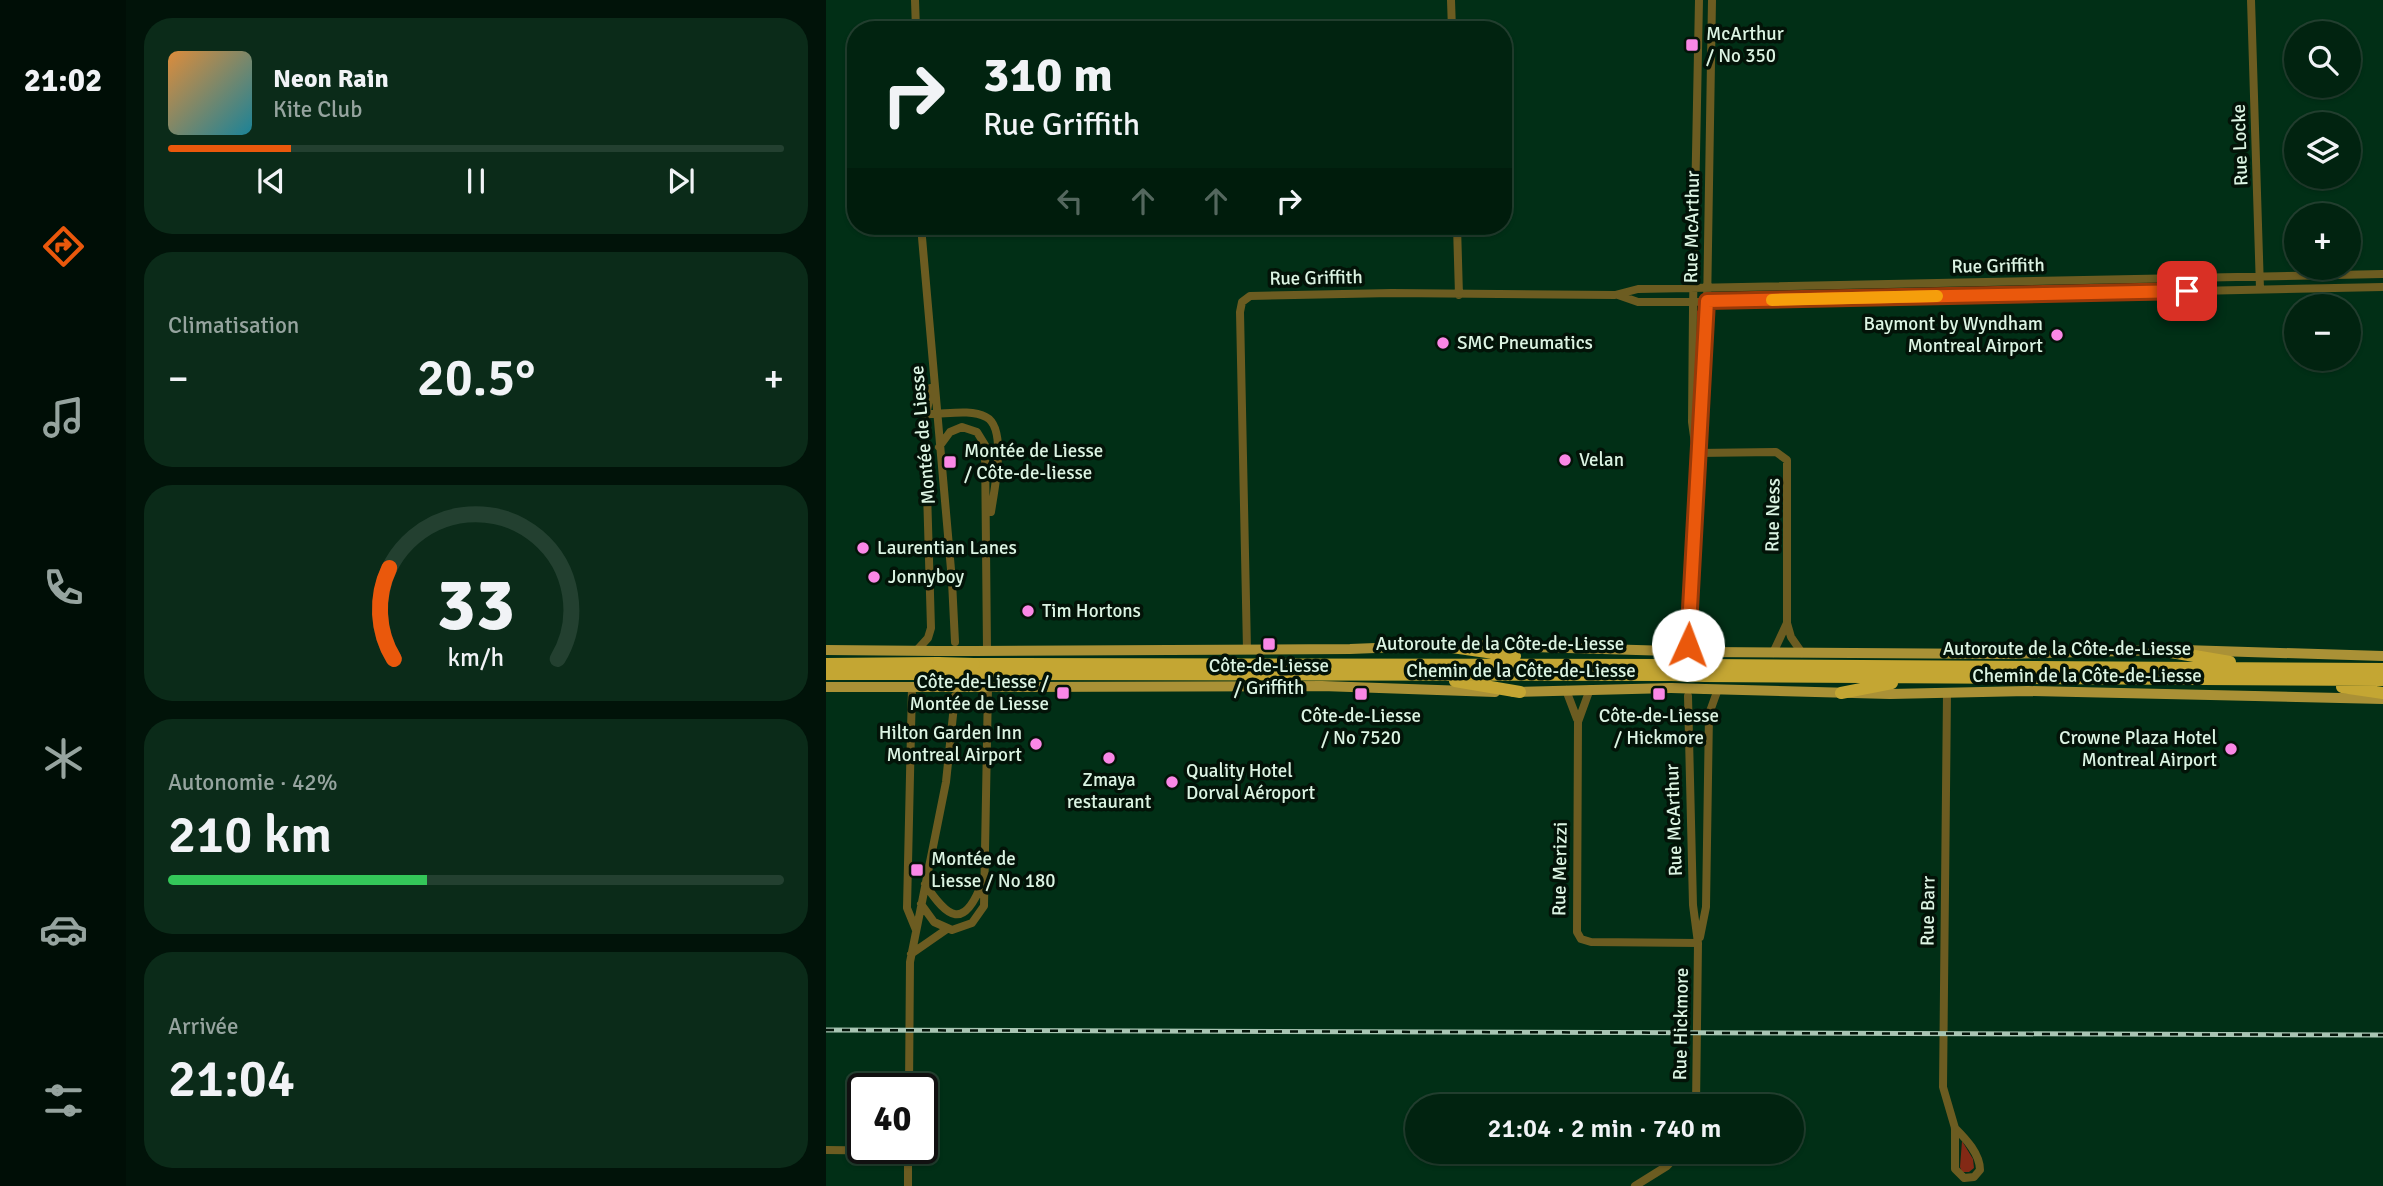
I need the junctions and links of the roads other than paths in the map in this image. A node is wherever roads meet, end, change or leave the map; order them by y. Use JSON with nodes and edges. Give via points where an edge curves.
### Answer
{"nodes":[{"id":1,"x":915,"y":0,"type":"edge"},
{"id":2,"x":1451,"y":0,"type":"edge"},
{"id":3,"x":1699,"y":0,"type":"edge"},
{"id":4,"x":1712,"y":0,"type":"edge"},
{"id":5,"x":2251,"y":0,"type":"edge"},
{"id":6,"x":915,"y":21,"type":"edge"},
{"id":7,"x":1452,"y":21,"type":"edge"},
{"id":8,"x":922,"y":235,"type":"edge"},
{"id":9,"x":1457,"y":235,"type":"edge"},
{"id":10,"x":2383,"y":274,"type":"edge"},
{"id":11,"x":2259,"y":276,"type":"junction"},
{"id":12,"x":2134,"y":279,"type":"junction"},
{"id":13,"x":2077,"y":280,"type":"junction"},
{"id":14,"x":1707,"y":287,"type":"junction"},
{"id":15,"x":2383,"y":287,"type":"edge"},
{"id":16,"x":1693,"y":288,"type":"junction"},
{"id":17,"x":2260,"y":289,"type":"junction"},
{"id":18,"x":2134,"y":292,"type":"junction"},
{"id":19,"x":2078,"y":293,"type":"junction"},
{"id":20,"x":1459,"y":295,"type":"junction"},
{"id":21,"x":1615,"y":295,"type":"junction"},
{"id":22,"x":1707,"y":301,"type":"junction"},
{"id":23,"x":1693,"y":302,"type":"junction"},
{"id":24,"x":933,"y":378,"type":"junction"},
{"id":25,"x":925,"y":414,"type":"junction"},
{"id":26,"x":936,"y":414,"type":"junction"},
{"id":27,"x":939,"y":447,"type":"junction"},
{"id":28,"x":1697,"y":453,"type":"junction"},
{"id":29,"x":987,"y":535,"type":"junction"},
{"id":30,"x":1787,"y":623,"type":"junction"},
{"id":31,"x":955,"y":642,"type":"dead end"},
{"id":32,"x":1688,"y":645,"type":"dead end"},
{"id":33,"x":1445,"y":646,"type":"junction"},
{"id":34,"x":826,"y":650,"type":"edge"},
{"id":35,"x":917,"y":650,"type":"junction"},
{"id":36,"x":987,"y":650,"type":"junction"},
{"id":37,"x":1247,"y":650,"type":"junction"},
{"id":38,"x":2159,"y":650,"type":"junction"},
{"id":39,"x":1773,"y":653,"type":"junction"},
{"id":40,"x":1802,"y":653,"type":"junction"},
{"id":41,"x":2383,"y":656,"type":"edge"},
{"id":42,"x":826,"y":664,"type":"edge"},
{"id":43,"x":1571,"y":664,"type":"junction"},
{"id":44,"x":938,"y":669,"type":"junction"},
{"id":45,"x":974,"y":669,"type":"junction"},
{"id":46,"x":2292,"y":669,"type":"junction"},
{"id":47,"x":2383,"y":669,"type":"edge"},
{"id":48,"x":1671,"y":670,"type":"junction"},
{"id":49,"x":1705,"y":670,"type":"junction"},
{"id":50,"x":1392,"y":673,"type":"junction"},
{"id":51,"x":826,"y":674,"type":"edge"},
{"id":52,"x":1921,"y":677,"type":"junction"},
{"id":53,"x":2283,"y":680,"type":"junction"},
{"id":54,"x":2383,"y":680,"type":"edge"},
{"id":55,"x":826,"y":687,"type":"edge"},
{"id":56,"x":912,"y":687,"type":"junction"},
{"id":57,"x":988,"y":687,"type":"junction"},
{"id":58,"x":1590,"y":689,"type":"junction"},
{"id":59,"x":1718,"y":689,"type":"junction"},
{"id":60,"x":1566,"y":690,"type":"junction"},
{"id":61,"x":1520,"y":692,"type":"junction"},
{"id":62,"x":1841,"y":693,"type":"junction"},
{"id":63,"x":1947,"y":693,"type":"junction"},
{"id":64,"x":2383,"y":693,"type":"edge"},
{"id":65,"x":954,"y":696,"type":"dead end"},
{"id":66,"x":1688,"y":696,"type":"dead end"},
{"id":67,"x":2383,"y":699,"type":"edge"},
{"id":68,"x":1578,"y":722,"type":"junction"},
{"id":69,"x":983,"y":880,"type":"junction"},
{"id":70,"x":925,"y":884,"type":"junction"},
{"id":71,"x":921,"y":904,"type":"junction"},
{"id":72,"x":947,"y":929,"type":"junction"},
{"id":73,"x":916,"y":930,"type":"junction"},
{"id":74,"x":1698,"y":943,"type":"junction"},
{"id":75,"x":911,"y":954,"type":"junction"},
{"id":76,"x":909,"y":1073,"type":"edge"},
{"id":77,"x":1696,"y":1094,"type":"edge"},
{"id":78,"x":1955,"y":1128,"type":"junction"},
{"id":79,"x":826,"y":1150,"type":"edge"},
{"id":80,"x":847,"y":1150,"type":"edge"},
{"id":81,"x":908,"y":1164,"type":"edge"},
{"id":82,"x":1669,"y":1164,"type":"edge"},
{"id":83,"x":908,"y":1186,"type":"edge"},
{"id":84,"x":1635,"y":1186,"type":"edge"}],
"edges":[{"from":1,"to":6,"type":"street"},
{"from":2,"to":7,"type":"street"},
{"from":3,"to":16,"type":"street","name":"Rue McArthur"},
{"from":4,"to":14,"type":"street","name":"Rue McArthur"},
{"from":5,"to":11,"type":"street","name":"Rue Locke"},
{"from":8,"to":24,"type":"street","name":"Montée de Liesse"},
{"from":9,"to":20,"type":"street"},
{"from":10,"to":11,"type":"street","name":"Rue Griffith"},
{"from":11,"to":12,"type":"street","name":"Rue Griffith"},
{"from":11,"to":17,"type":"street","name":"Rue Locke"},
{"from":12,"to":13,"type":"street","name":"Rue Griffith"},
{"from":12,"to":18,"type":"street"},
{"from":13,"to":14,"type":"street","name":"Rue Griffith"},
{"from":13,"to":19,"type":"street"},
{"from":14,"to":16,"type":"street","name":"Rue Griffith"},
{"from":14,"to":22,"type":"street","name":"Rue McArthur"},
{"from":15,"to":17,"type":"street","name":"Rue Griffith"},
{"from":16,"to":21,"type":"street","name":"Rue Griffith","via":[[1638,289]]},
{"from":16,"to":23,"type":"street","name":"Rue McArthur"},
{"from":17,"to":18,"type":"street","name":"Rue Griffith"},
{"from":18,"to":19,"type":"street","name":"Rue Griffith"},
{"from":19,"to":22,"type":"street","name":"Rue Griffith"},
{"from":20,"to":21,"type":"street","name":"Rue Griffith"},
{"from":20,"to":37,"type":"street","name":"Rue Griffith","via":[[1256,295],[1242,302]]},
{"from":21,"to":23,"type":"street","name":"Rue Griffith","via":[[1638,302]]},
{"from":22,"to":23,"type":"street","name":"Rue Griffith"},
{"from":22,"to":28,"type":"street","name":"Rue McArthur"},
{"from":23,"to":28,"type":"street","name":"Rue McArthur","via":[[1692,422]]},
{"from":24,"to":25,"type":"street"},
{"from":24,"to":26,"type":"street","name":"Montée de Liesse"},
{"from":25,"to":26,"type":"street"},
{"from":25,"to":35,"type":"street","via":[[930,628]]},
{"from":26,"to":27,"type":"street","name":"Montée de Liesse"},
{"from":26,"to":29,"type":"street","via":[[980,415],[996,428],[996,471]]},
{"from":27,"to":29,"type":"street","via":[[959,427],[971,428],[981,437],[986,456]]},
{"from":27,"to":31,"type":"street","name":"Montée de Liesse"},
{"from":28,"to":30,"type":"street","name":"Rue Ness","via":[[1776,452],[1787,460]]},
{"from":28,"to":32,"type":"street","name":"Rue McArthur"},
{"from":29,"to":36,"type":"street"},
{"from":30,"to":39,"type":"street","name":"Rue Ness"},
{"from":30,"to":40,"type":"street","name":"Rue Ness"},
{"from":33,"to":37,"type":"main road","name":"Chemin de la Côte-de-Liesse"},
{"from":33,"to":43,"type":"highway"},
{"from":33,"to":48,"type":"main road","name":"Chemin de la Côte-de-Liesse"},
{"from":34,"to":35,"type":"main road","name":"Chemin de la Côte-de-Liesse"},
{"from":35,"to":44,"type":"main road","name":"Chemin de la Côte-de-Liesse"},
{"from":36,"to":37,"type":"main road","name":"Chemin de la Côte-de-Liesse"},
{"from":36,"to":45,"type":"main road","name":"Chemin de la Côte-de-Liesse"},
{"from":38,"to":40,"type":"main road","name":"Chemin de la Côte-de-Liesse"},
{"from":38,"to":41,"type":"main road","name":"Chemin de la Côte-de-Liesse"},
{"from":38,"to":46,"type":"highway"},
{"from":39,"to":40,"type":"main road","name":"Chemin de la Côte-de-Liesse"},
{"from":39,"to":49,"type":"main road","name":"Chemin de la Côte-de-Liesse"},
{"from":42,"to":44,"type":"highway","name":"Autoroute de la Côte-de-Liesse"},
{"from":43,"to":45,"type":"highway","name":"Autoroute de la Côte-de-Liesse"},
{"from":43,"to":48,"type":"highway","name":"Autoroute de la Côte-de-Liesse"},
{"from":44,"to":45,"type":"highway","name":"Autoroute de la Côte-de-Liesse","bridge":true},
{"from":44,"to":45,"type":"main road","name":"Chemin de la Côte-de-Liesse","bridge":true},
{"from":44,"to":51,"type":"highway","name":"Autoroute de la Côte-de-Liesse"},
{"from":44,"to":56,"type":"main road","name":"Chemin de la Côte-de-Liesse"},
{"from":45,"to":50,"type":"highway","name":"Autoroute de la Côte-de-Liesse"},
{"from":45,"to":57,"type":"main road","name":"Chemin de la Côte-de-Liesse"},
{"from":46,"to":47,"type":"highway","name":"Autoroute de la Côte-de-Liesse"},
{"from":46,"to":49,"type":"highway","name":"Autoroute de la Côte-de-Liesse"},
{"from":48,"to":49,"type":"highway","name":"Autoroute de la Côte-de-Liesse","bridge":true},
{"from":48,"to":49,"type":"main road","name":"Chemin de la Côte-de-Liesse","bridge":true},
{"from":48,"to":50,"type":"highway","name":"Autoroute de la Côte-de-Liesse"},
{"from":48,"to":58,"type":"main road","name":"Chemin de la Côte-de-Liesse"},
{"from":49,"to":52,"type":"highway","name":"Autoroute de la Côte-de-Liesse"},
{"from":49,"to":59,"type":"main road","name":"Chemin de la Côte-de-Liesse"},
{"from":50,"to":61,"type":"highway"},
{"from":52,"to":53,"type":"highway","name":"Autoroute de la Côte-de-Liesse"},
{"from":52,"to":62,"type":"highway"},
{"from":53,"to":54,"type":"highway","name":"Autoroute de la Côte-de-Liesse"},
{"from":53,"to":64,"type":"highway"},
{"from":55,"to":56,"type":"main road","name":"Chemin de la Côte-de-Liesse"},
{"from":56,"to":73,"type":"street","via":[[907,912]]},
{"from":57,"to":61,"type":"main road","name":"Chemin de la Côte-de-Liesse","via":[[1321,686]]},
{"from":57,"to":69,"type":"street"},
{"from":58,"to":60,"type":"main road","name":"Chemin de la Côte-de-Liesse"},
{"from":58,"to":68,"type":"street","name":"Rue Merizzi"},
{"from":59,"to":62,"type":"main road","name":"Chemin de la Côte-de-Liesse"},
{"from":59,"to":74,"type":"street","via":[[1709,714],[1706,906]]},
{"from":60,"to":61,"type":"main road","name":"Chemin de la Côte-de-Liesse"},
{"from":60,"to":68,"type":"street","name":"Rue Merizzi"},
{"from":62,"to":63,"type":"main road","name":"Chemin de la Côte-de-Liesse"},
{"from":63,"to":67,"type":"main road","name":"Chemin de la Côte-de-Liesse"},
{"from":63,"to":78,"type":"street","name":"Rue Barr","via":[[1942,1080]]},
{"from":65,"to":70,"type":"street","via":[[950,757]]},
{"from":66,"to":74,"type":"street","name":"Rue McArthur"},
{"from":68,"to":74,"type":"street","name":"Rue Merizzi","via":[[1578,935],[1591,942]]},
{"from":69,"to":70,"type":"street","via":[[972,904],[957,914],[940,908]]},
{"from":69,"to":72,"type":"street","via":[[985,900],[979,915],[964,927]]},
{"from":70,"to":71,"type":"street"},
{"from":71,"to":72,"type":"street","via":[[934,922]]},
{"from":71,"to":73,"type":"street"},
{"from":72,"to":75,"type":"street"},
{"from":73,"to":75,"type":"street"},
{"from":74,"to":77,"type":"street","name":"Rue Hickmore"},
{"from":75,"to":76,"type":"street"},
{"from":78,"to":78,"type":"street","name":"Rue Barr","via":[[1955,1169],[1964,1178],[1974,1177],[1980,1163]]},
{"from":79,"to":80,"type":"street"},
{"from":81,"to":83,"type":"street"},
{"from":82,"to":84,"type":"street"}]}
